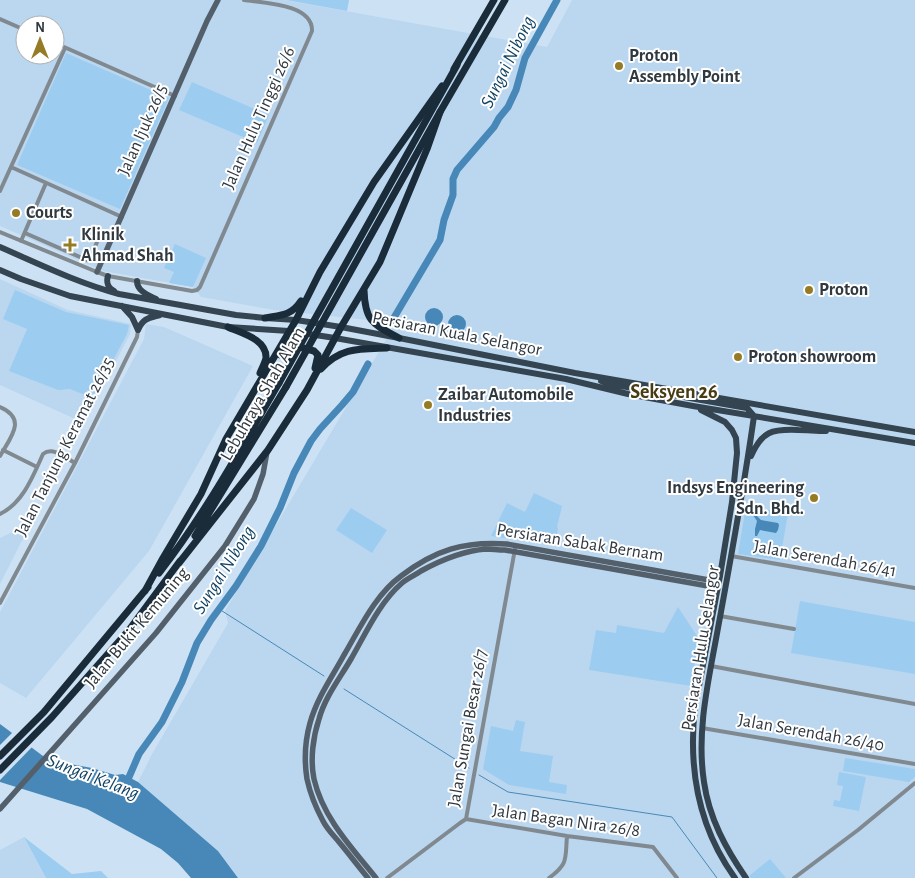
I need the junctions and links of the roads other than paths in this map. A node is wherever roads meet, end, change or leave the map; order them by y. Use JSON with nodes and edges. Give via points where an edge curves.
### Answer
{"nodes":[{"id":1,"x":218,"y":0,"type":"edge"},
{"id":2,"x":244,"y":0,"type":"edge"},
{"id":3,"x":494,"y":0,"type":"edge"},
{"id":4,"x":505,"y":0,"type":"edge"},
{"id":5,"x":0,"y":19,"type":"edge"},
{"id":6,"x":15,"y":26,"type":"edge"},
{"id":7,"x":65,"y":48,"type":"edge"},
{"id":8,"x":57,"y":65,"type":"edge"},
{"id":9,"x":457,"y":65,"type":"junction"},
{"id":10,"x":175,"y":96,"type":"junction"},
{"id":11,"x":440,"y":112,"type":"junction"},
{"id":12,"x":11,"y":167,"type":"junction"},
{"id":13,"x":46,"y":183,"type":"junction"},
{"id":14,"x":0,"y":191,"type":"edge"},
{"id":15,"x":122,"y":217,"type":"junction"},
{"id":16,"x":0,"y":232,"type":"edge"},
{"id":17,"x":24,"y":233,"type":"junction"},
{"id":18,"x":21,"y":241,"type":"junction"},
{"id":19,"x":98,"y":242,"type":"dead end"},
{"id":20,"x":0,"y":247,"type":"edge"},
{"id":21,"x":0,"y":270,"type":"edge"},
{"id":22,"x":97,"y":272,"type":"junction"},
{"id":23,"x":320,"y":272,"type":"junction"},
{"id":24,"x":108,"y":276,"type":"junction"},
{"id":25,"x":137,"y":281,"type":"junction"},
{"id":26,"x":364,"y":290,"type":"junction"},
{"id":27,"x":119,"y":294,"type":"junction"},
{"id":28,"x":161,"y":302,"type":"junction"},
{"id":29,"x":122,"y":306,"type":"junction"},
{"id":30,"x":161,"y":314,"type":"junction"},
{"id":31,"x":265,"y":318,"type":"junction"},
{"id":32,"x":296,"y":320,"type":"junction"},
{"id":33,"x":228,"y":327,"type":"junction"},
{"id":34,"x":341,"y":328,"type":"junction"},
{"id":35,"x":138,"y":330,"type":"junction"},
{"id":36,"x":289,"y":331,"type":"junction"},
{"id":37,"x":335,"y":338,"type":"junction"},
{"id":38,"x":398,"y":338,"type":"junction"},
{"id":39,"x":387,"y":348,"type":"junction"},
{"id":40,"x":575,"y":373,"type":"junction"},
{"id":41,"x":312,"y":379,"type":"junction"},
{"id":42,"x":282,"y":385,"type":"junction"},
{"id":43,"x":254,"y":390,"type":"junction"},
{"id":44,"x":307,"y":390,"type":"junction"},
{"id":45,"x":693,"y":406,"type":"junction"},
{"id":46,"x":0,"y":407,"type":"edge"},
{"id":47,"x":754,"y":416,"type":"junction"},
{"id":48,"x":915,"y":432,"type":"edge"},
{"id":49,"x":854,"y":433,"type":"junction"},
{"id":50,"x":915,"y":443,"type":"edge"},
{"id":51,"x":3,"y":450,"type":"junction"},
{"id":52,"x":268,"y":450,"type":"junction"},
{"id":53,"x":0,"y":456,"type":"edge"},
{"id":54,"x":74,"y":463,"type":"junction"},
{"id":55,"x":747,"y":464,"type":"junction"},
{"id":56,"x":37,"y":467,"type":"junction"},
{"id":57,"x":0,"y":514,"type":"edge"},
{"id":58,"x":515,"y":549,"type":"junction"},
{"id":59,"x":731,"y":556,"type":"junction"},
{"id":60,"x":428,"y":558,"type":"junction"},
{"id":61,"x":179,"y":563,"type":"junction"},
{"id":62,"x":433,"y":564,"type":"junction"},
{"id":63,"x":720,"y":576,"type":"junction"},
{"id":64,"x":915,"y":588,"type":"edge"},
{"id":65,"x":145,"y":591,"type":"junction"},
{"id":66,"x":716,"y":594,"type":"junction"},
{"id":67,"x":0,"y":603,"type":"edge"},
{"id":68,"x":720,"y":616,"type":"junction"},
{"id":69,"x":794,"y":629,"type":"dead end"},
{"id":70,"x":712,"y":666,"type":"junction"},
{"id":71,"x":915,"y":704,"type":"edge"},
{"id":72,"x":702,"y":728,"type":"junction"},
{"id":73,"x":0,"y":756,"type":"edge"},
{"id":74,"x":915,"y":764,"type":"edge"},
{"id":75,"x":0,"y":770,"type":"edge"},
{"id":76,"x":915,"y":783,"type":"edge"},
{"id":77,"x":0,"y":809,"type":"edge"},
{"id":78,"x":466,"y":819,"type":"junction"},
{"id":79,"x":567,"y":836,"type":"junction"},
{"id":80,"x":393,"y":876,"type":"edge"},
{"id":81,"x":368,"y":878,"type":"edge"},
{"id":82,"x":376,"y":878,"type":"edge"},
{"id":83,"x":387,"y":878,"type":"edge"},
{"id":84,"x":549,"y":878,"type":"edge"},
{"id":85,"x":677,"y":878,"type":"edge"},
{"id":86,"x":735,"y":878,"type":"edge"},
{"id":87,"x":746,"y":878,"type":"edge"},
{"id":88,"x":794,"y":878,"type":"edge"}],
"edges":[{"from":1,"to":10,"type":"street","name":"Jalan Ijuk 26/5"},
{"from":2,"to":25,"type":"street","name":"Jalan Hulu Tinggi 26/6","via":[[296,9],[307,16],[312,31],[200,287],[192,291]]},
{"from":3,"to":9,"type":"highway","name":"Lebuhraya Shah Alam"},
{"from":4,"to":11,"type":"highway","name":"Lebuhraya Shah Alam"},
{"from":5,"to":6,"type":"street"},
{"from":7,"to":10,"type":"street"},
{"from":8,"to":12,"type":"street"},
{"from":9,"to":23,"type":"highway","via":[[374,182]]},
{"from":9,"to":42,"type":"highway","name":"Lebuhraya Shah Alam","bridge":true},
{"from":10,"to":15,"type":"street","name":"Jalan Ijuk 26/5"},
{"from":11,"to":26,"type":"highway","via":[[398,221]]},
{"from":11,"to":42,"type":"highway","name":"Lebuhraya Shah Alam","bridge":true},
{"from":12,"to":13,"type":"street"},
{"from":12,"to":14,"type":"street"},
{"from":13,"to":15,"type":"street"},
{"from":13,"to":17,"type":"street"},
{"from":15,"to":22,"type":"street","name":"Jalan Ijuk 26/5"},
{"from":16,"to":18,"type":"street"},
{"from":17,"to":18,"type":"street"},
{"from":17,"to":19,"type":"street","via":[[89,261]]},
{"from":18,"to":22,"type":"street"},
{"from":20,"to":27,"type":"main road","name":"Persiaran Kuala Selangor"},
{"from":21,"to":29,"type":"main road","name":"Persiaran Kuala Selangor","via":[[70,296]]},
{"from":22,"to":24,"type":"street"},
{"from":23,"to":31,"type":"highway","via":[[296,308],[286,314]]},
{"from":23,"to":32,"type":"highway"},
{"from":24,"to":25,"type":"street"},
{"from":24,"to":27,"type":"main road","via":[[111,289]]},
{"from":25,"to":28,"type":"main road","via":[[144,293]]},
{"from":26,"to":34,"type":"highway"},
{"from":26,"to":38,"type":"highway","via":[[365,309],[372,322]]},
{"from":27,"to":28,"type":"main road","name":"Persiaran Kuala Selangor"},
{"from":28,"to":31,"type":"main road","name":"Persiaran Kuala Selangor"},
{"from":29,"to":30,"type":"main road","name":"Persiaran Kuala Selangor"},
{"from":29,"to":35,"type":"main road"},
{"from":30,"to":33,"type":"main road","name":"Persiaran Kuala Selangor"},
{"from":30,"to":35,"type":"main road","via":[[146,319]]},
{"from":31,"to":32,"type":"main road","name":"Persiaran Kuala Selangor"},
{"from":32,"to":34,"type":"main road","name":"Persiaran Kuala Selangor"},
{"from":32,"to":36,"type":"highway"},
{"from":33,"to":36,"type":"main road","name":"Persiaran Kuala Selangor"},
{"from":33,"to":43,"type":"highway","via":[[262,344],[265,351],[266,358]]},
{"from":34,"to":37,"type":"highway"},
{"from":34,"to":38,"type":"main road","name":"Persiaran Kuala Selangor"},
{"from":35,"to":54,"type":"street","name":"Jalan Tanjung Keramat 26/35","via":[[137,338]]},
{"from":36,"to":37,"type":"main road","name":"Persiaran Kuala Selangor"},
{"from":36,"to":43,"type":"highway"},
{"from":37,"to":39,"type":"main road","name":"Persiaran Kuala Selangor"},
{"from":37,"to":41,"type":"highway"},
{"from":38,"to":40,"type":"main road","name":"Persiaran Kuala Selangor"},
{"from":39,"to":41,"type":"highway","via":[[339,354]]},
{"from":39,"to":45,"type":"main road","name":"Persiaran Kuala Selangor","via":[[566,379]]},
{"from":40,"to":47,"type":"main road","via":[[610,384],[747,408]]},
{"from":40,"to":48,"type":"main road","name":"Persiaran Kuala Selangor"},
{"from":41,"to":44,"type":"highway"},
{"from":42,"to":61,"type":"highway","name":"Lebuhraya Shah Alam"},
{"from":42,"to":65,"type":"highway","name":"Lebuhraya Shah Alam","via":[[219,486]]},
{"from":43,"to":44,"type":"highway","via":[[287,345],[314,351],[318,355]]},
{"from":43,"to":65,"type":"highway","via":[[226,439],[201,494]]},
{"from":44,"to":52,"type":"highway"},
{"from":45,"to":47,"type":"main road","name":"Persiaran Kuala Selangor"},
{"from":45,"to":63,"type":"main road","name":"Persiaran Hulu Selangor","via":[[725,422],[736,438],[732,502]]},
{"from":46,"to":51,"type":"street","via":[[8,410],[15,420],[15,427]]},
{"from":47,"to":49,"type":"main road","name":"Persiaran Kuala Selangor"},
{"from":47,"to":55,"type":"main road","name":"Persiaran Hulu Selangor"},
{"from":49,"to":50,"type":"main road","name":"Persiaran Kuala Selangor"},
{"from":49,"to":55,"type":"main road","via":[[781,429],[769,432],[760,439]]},
{"from":51,"to":53,"type":"street"},
{"from":51,"to":56,"type":"street"},
{"from":52,"to":61,"type":"highway"},
{"from":52,"to":77,"type":"street","name":"Jalan Bukit Kemuning","via":[[254,499],[225,546],[156,633]]},
{"from":54,"to":56,"type":"street","via":[[50,450],[43,454]]},
{"from":54,"to":67,"type":"street","name":"Jalan Tanjung Keramat 26/35"},
{"from":55,"to":59,"type":"main road","name":"Persiaran Hulu Selangor"},
{"from":56,"to":57,"type":"street","via":[[20,497],[9,510]]},
{"from":58,"to":60,"type":"street","name":"Persiaran Sabak Bernam","via":[[476,544],[458,546]]},
{"from":58,"to":62,"type":"street","name":"Persiaran Sabak Bernam","via":[[456,554]]},
{"from":58,"to":63,"type":"street","name":"Persiaran Sabak Bernam","via":[[709,580]]},
{"from":58,"to":66,"type":"street","name":"Persiaran Sabak Bernam","via":[[708,586]]},
{"from":58,"to":78,"type":"street","name":"Jalan Sungai Besar 26/7"},
{"from":59,"to":64,"type":"street","name":"Jalan Serendah 26/41"},
{"from":59,"to":68,"type":"main road","name":"Persiaran Hulu Selangor"},
{"from":60,"to":62,"type":"street"},
{"from":60,"to":81,"type":"street","name":"Persiaran Sabak Bernam","via":[[390,584],[374,604],[318,701],[306,738],[305,759],[315,804],[324,823]]},
{"from":61,"to":75,"type":"highway","name":"Lebuhraya Shah Alam","via":[[128,630],[52,717]]},
{"from":62,"to":82,"type":"street","name":"Persiaran Sabak Bernam","via":[[401,584],[384,603],[329,696],[314,739],[314,778],[321,802]]},
{"from":63,"to":66,"type":"main road","name":"Persiaran Hulu Selangor"},
{"from":65,"to":73,"type":"highway","name":"Lebuhraya Shah Alam","via":[[44,712]]},
{"from":66,"to":86,"type":"main road","name":"Persiaran Hulu Selangor","via":[[695,707],[694,767],[703,815],[719,853]]},
{"from":68,"to":69,"type":"street"},
{"from":68,"to":70,"type":"main road","name":"Persiaran Hulu Selangor"},
{"from":70,"to":71,"type":"street"},
{"from":70,"to":72,"type":"main road","name":"Persiaran Hulu Selangor"},
{"from":72,"to":74,"type":"street","name":"Jalan Serendah 26/40"},
{"from":72,"to":87,"type":"main road","name":"Persiaran Hulu Selangor","via":[[700,750],[711,813],[727,850]]},
{"from":76,"to":88,"type":"street"},
{"from":78,"to":79,"type":"street","name":"Jalan Bagan Nira 26/8"},
{"from":78,"to":80,"type":"street","name":"Jalan Sungai Besar 26/7"},
{"from":79,"to":84,"type":"street","via":[[565,861],[561,869]]},
{"from":79,"to":85,"type":"street","name":"Jalan Bagan Nira 26/8","via":[[653,847]]},
{"from":80,"to":83,"type":"street","name":"Jalan Sungai Besar 26/7"}]}
